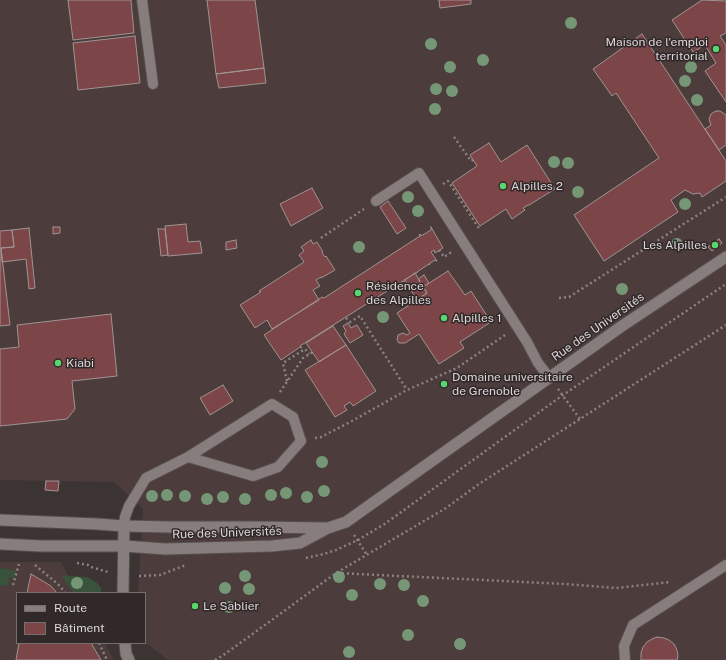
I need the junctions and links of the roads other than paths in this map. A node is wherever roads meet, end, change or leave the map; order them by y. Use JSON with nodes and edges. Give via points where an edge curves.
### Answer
{"nodes":[{"id":1,"x":142,"y":0,"type":"edge"},
{"id":2,"x":154,"y":84,"type":"dead end"},
{"id":3,"x":376,"y":201,"type":"road end"},
{"id":4,"x":726,"y":257,"type":"edge"},
{"id":5,"x":549,"y":377,"type":"junction"},
{"id":6,"x":188,"y":457,"type":"junction"},
{"id":7,"x":0,"y":520,"type":"edge"},
{"id":8,"x":124,"y":526,"type":"junction"},
{"id":9,"x":328,"y":528,"type":"junction"},
{"id":10,"x":0,"y":544,"type":"edge"},
{"id":11,"x":124,"y":546,"type":"junction"},
{"id":12,"x":726,"y":565,"type":"edge"},
{"id":13,"x":123,"y":592,"type":"edge"},
{"id":14,"x":125,"y":644,"type":"edge"},
{"id":15,"x":129,"y":660,"type":"edge"},
{"id":16,"x":625,"y":660,"type":"edge"}],
"edges":[{"from":1,"to":2,"type":"lane"},
{"from":3,"to":5,"type":"lane","via":[[419,173]]},
{"from":4,"to":5,"type":"street","name":"Rue des Universités"},
{"from":5,"to":9,"type":"street","name":"Rue des Universités","via":[[346,522]]},
{"from":6,"to":6,"type":"lane","via":[[272,404],[293,417],[300,441],[278,467],[253,476]]},
{"from":6,"to":8,"type":"lane","via":[[146,478],[128,506]]},
{"from":7,"to":8,"type":"street","name":"Rue des Universités"},
{"from":8,"to":9,"type":"street","name":"Rue des Universités"},
{"from":8,"to":11,"type":"street"},
{"from":9,"to":11,"type":"street","name":"Rue des Universités","via":[[300,543],[272,546]]},
{"from":10,"to":11,"type":"street","name":"Rue des Universités"},
{"from":11,"to":13,"type":"street"},
{"from":12,"to":16,"type":"lane","via":[[633,625],[624,646]]},
{"from":14,"to":15,"type":"street"}]}
